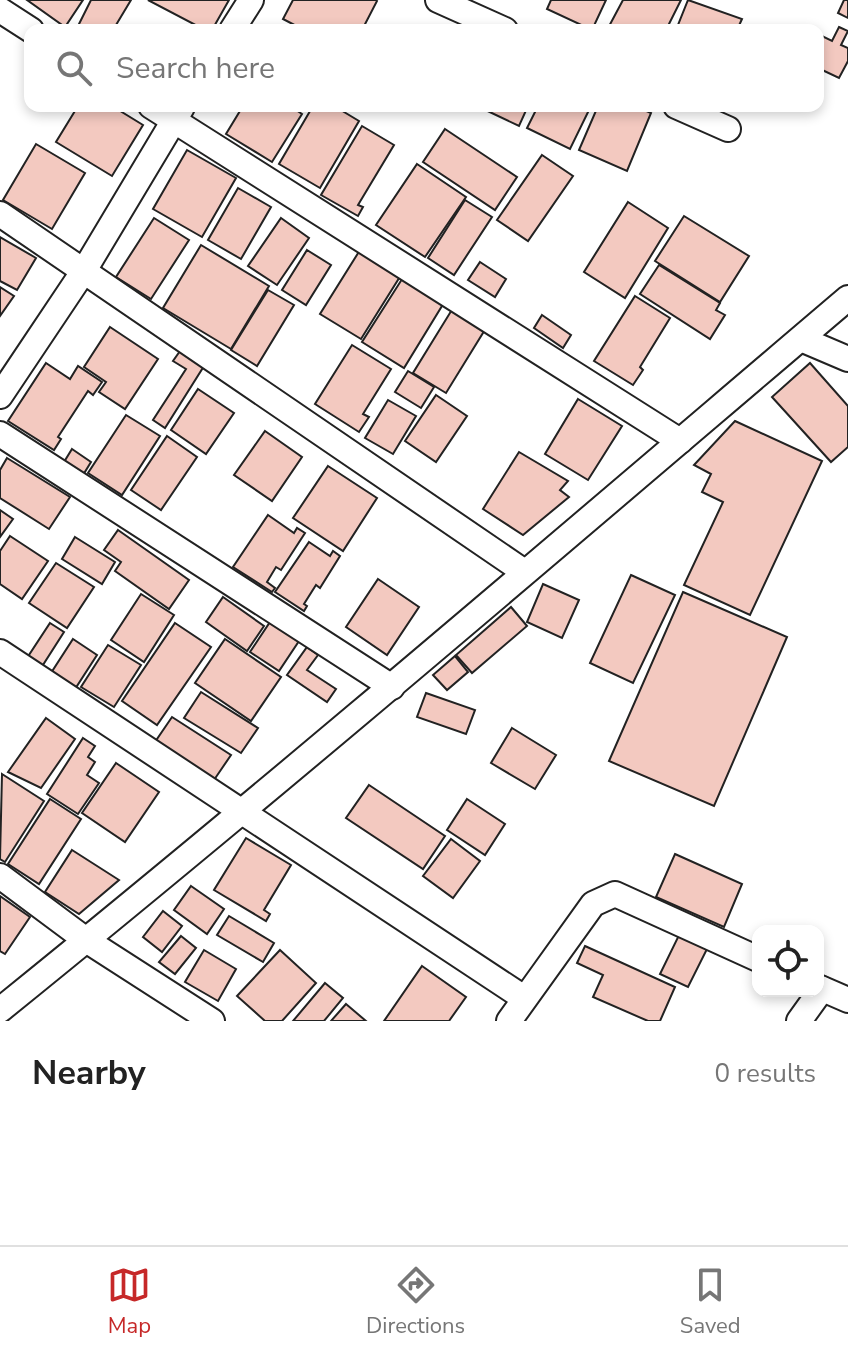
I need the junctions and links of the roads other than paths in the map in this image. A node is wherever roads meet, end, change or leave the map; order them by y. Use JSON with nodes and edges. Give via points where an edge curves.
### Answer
{"nodes":[{"id":1,"x":251,"y":0,"type":"edge"},
{"id":2,"x":438,"y":0,"type":"edge"},
{"id":3,"x":0,"y":10,"type":"edge"},
{"id":4,"x":236,"y":24,"type":"edge"},
{"id":5,"x":492,"y":24,"type":"edge"},
{"id":6,"x":24,"y":25,"type":"edge"},
{"id":7,"x":690,"y":112,"type":"edge"},
{"id":8,"x":178,"y":113,"type":"edge"},
{"id":9,"x":728,"y":129,"type":"dead end"},
{"id":10,"x":0,"y":214,"type":"edge"},
{"id":11,"x":85,"y":269,"type":"junction"},
{"id":12,"x":848,"y":298,"type":"edge"},
{"id":13,"x":801,"y":339,"type":"junction"},
{"id":14,"x":848,"y":359,"type":"edge"},
{"id":15,"x":0,"y":396,"type":"edge"},
{"id":16,"x":0,"y":434,"type":"edge"},
{"id":17,"x":680,"y":441,"type":"junction"},
{"id":18,"x":523,"y":571,"type":"junction"},
{"id":19,"x":0,"y":652,"type":"edge"},
{"id":20,"x":392,"y":687,"type":"junction"},
{"id":21,"x":241,"y":809,"type":"junction"},
{"id":22,"x":0,"y":876,"type":"edge"},
{"id":23,"x":86,"y":940,"type":"junction"},
{"id":24,"x":752,"y":956,"type":"edge"},
{"id":25,"x":824,"y":990,"type":"edge"},
{"id":26,"x":814,"y":997,"type":"edge"},
{"id":27,"x":524,"y":998,"type":"junction"},
{"id":28,"x":848,"y":1000,"type":"edge"},
{"id":29,"x":0,"y":1010,"type":"edge"},
{"id":30,"x":212,"y":1021,"type":"edge"},
{"id":31,"x":509,"y":1021,"type":"edge"},
{"id":32,"x":799,"y":1021,"type":"edge"}],
"edges":[{"from":1,"to":4,"type":"street"},
{"from":2,"to":5,"type":"street"},
{"from":3,"to":6,"type":"street"},
{"from":7,"to":9,"type":"street"},
{"from":8,"to":11,"type":"street"},
{"from":8,"to":17,"type":"street"},
{"from":10,"to":11,"type":"street"},
{"from":11,"to":15,"type":"street"},
{"from":11,"to":18,"type":"street"},
{"from":12,"to":13,"type":"street"},
{"from":13,"to":14,"type":"street"},
{"from":13,"to":17,"type":"street"},
{"from":16,"to":20,"type":"street"},
{"from":17,"to":18,"type":"street"},
{"from":18,"to":20,"type":"street"},
{"from":19,"to":21,"type":"street"},
{"from":20,"to":21,"type":"street"},
{"from":21,"to":23,"type":"street"},
{"from":21,"to":27,"type":"street"},
{"from":22,"to":23,"type":"street"},
{"from":23,"to":29,"type":"street"},
{"from":23,"to":30,"type":"street"},
{"from":24,"to":27,"type":"street","via":[[615,894],[593,904]]},
{"from":25,"to":28,"type":"street"},
{"from":26,"to":32,"type":"street"},
{"from":27,"to":31,"type":"street"}]}
